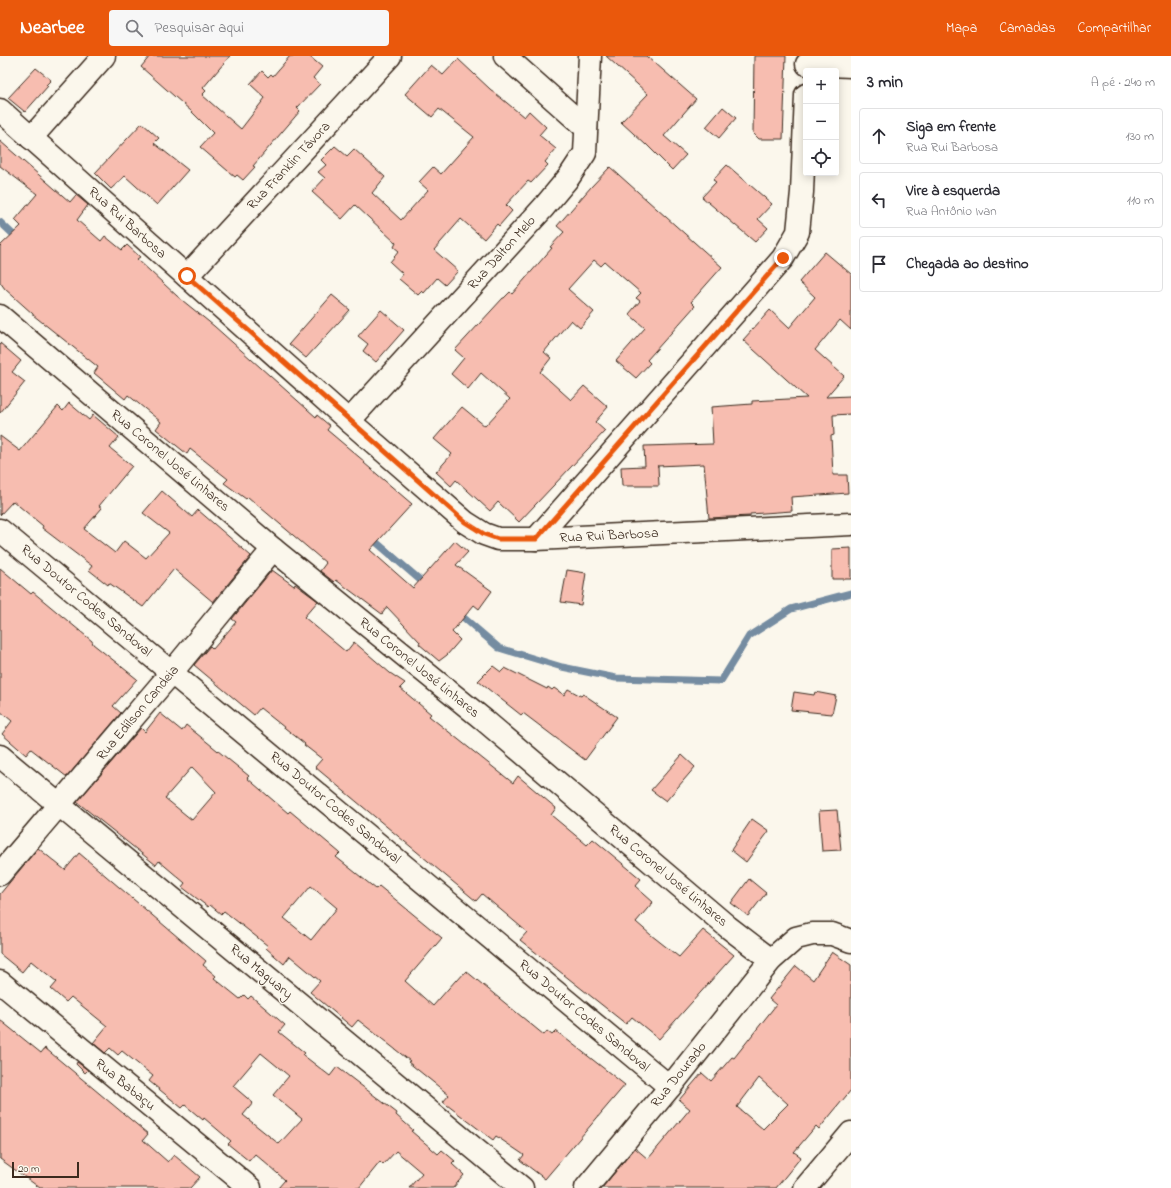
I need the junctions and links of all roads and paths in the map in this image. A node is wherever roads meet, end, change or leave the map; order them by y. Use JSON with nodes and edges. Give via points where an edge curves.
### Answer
{"nodes":[{"id":1,"x":104,"y":56,"type":"edge"},
{"id":2,"x":390,"y":56,"type":"edge"},
{"id":3,"x":505,"y":56,"type":"edge"},
{"id":4,"x":590,"y":56,"type":"edge"},
{"id":5,"x":807,"y":64,"type":"edge"},
{"id":6,"x":851,"y":66,"type":"edge"},
{"id":7,"x":806,"y":104,"type":"edge"},
{"id":8,"x":0,"y":110,"type":"edge"},
{"id":9,"x":586,"y":128,"type":"junction"},
{"id":10,"x":31,"y":138,"type":"junction"},
{"id":11,"x":187,"y":276,"type":"junction"},
{"id":12,"x":0,"y":316,"type":"edge"},
{"id":13,"x":349,"y":420,"type":"junction"},
{"id":14,"x":851,"y":524,"type":"edge"},
{"id":15,"x":0,"y":530,"type":"edge"},
{"id":16,"x":536,"y":539,"type":"junction"},
{"id":17,"x":273,"y":549,"type":"junction"},
{"id":18,"x":172,"y":672,"type":"junction"},
{"id":19,"x":0,"y":756,"type":"edge"},
{"id":20,"x":59,"y":805,"type":"junction"},
{"id":21,"x":0,"y":874,"type":"edge"},
{"id":22,"x":851,"y":941,"type":"edge"},
{"id":23,"x":771,"y":960,"type":"junction"},
{"id":24,"x":0,"y":982,"type":"edge"},
{"id":25,"x":670,"y":1087,"type":"junction"},
{"id":26,"x":851,"y":1133,"type":"edge"},
{"id":27,"x":250,"y":1188,"type":"edge"},
{"id":28,"x":522,"y":1188,"type":"edge"},
{"id":29,"x":586,"y":1188,"type":"edge"},
{"id":30,"x":805,"y":1188,"type":"edge"}],
"edges":[{"from":1,"to":10,"type":"street"},
{"from":2,"to":11,"type":"street","name":"Rua Franklin Távora"},
{"from":3,"to":9,"type":"street"},
{"from":4,"to":9,"type":"street","name":"Rua Dalton Melo"},
{"from":5,"to":6,"type":"street"},
{"from":7,"to":16,"type":"street","via":[[798,232],[783,258]]},
{"from":8,"to":10,"type":"street","name":"Rua Rui Barbosa"},
{"from":9,"to":13,"type":"street","name":"Rua Dalton Melo","via":[[585,154],[569,177]]},
{"from":10,"to":11,"type":"street","name":"Rua Rui Barbosa"},
{"from":11,"to":13,"type":"street","name":"Rua Rui Barbosa"},
{"from":12,"to":17,"type":"street","name":"Rua Coronel José Linhares"},
{"from":13,"to":16,"type":"street","name":"Rua Rui Barbosa","via":[[465,522],[498,539]]},
{"from":14,"to":16,"type":"street","name":"Rua Rui Barbosa"},
{"from":15,"to":18,"type":"street","name":"Rua Doutor Codes Sandoval"},
{"from":17,"to":18,"type":"street","name":"Rua Edílson Candeia"},
{"from":17,"to":23,"type":"street","name":"Rua Coronel José Linhares","via":[[484,720],[728,927]]},
{"from":18,"to":20,"type":"street","name":"Rua Edílson Candeia"},
{"from":18,"to":25,"type":"street","name":"Rua Doutor Codes Sandoval"},
{"from":19,"to":20,"type":"street","name":"Rua Maguary"},
{"from":20,"to":21,"type":"street","name":"Rua Edílson Candeia"},
{"from":20,"to":28,"type":"street","name":"Rua Maguary"},
{"from":22,"to":23,"type":"street","via":[[832,934],[812,934],[796,938]]},
{"from":23,"to":25,"type":"street","name":"Rua Dourado"},
{"from":24,"to":27,"type":"street","name":"Rua Babaçu"},
{"from":25,"to":29,"type":"street","name":"Rua Dourado"},
{"from":26,"to":30,"type":"street"}]}
